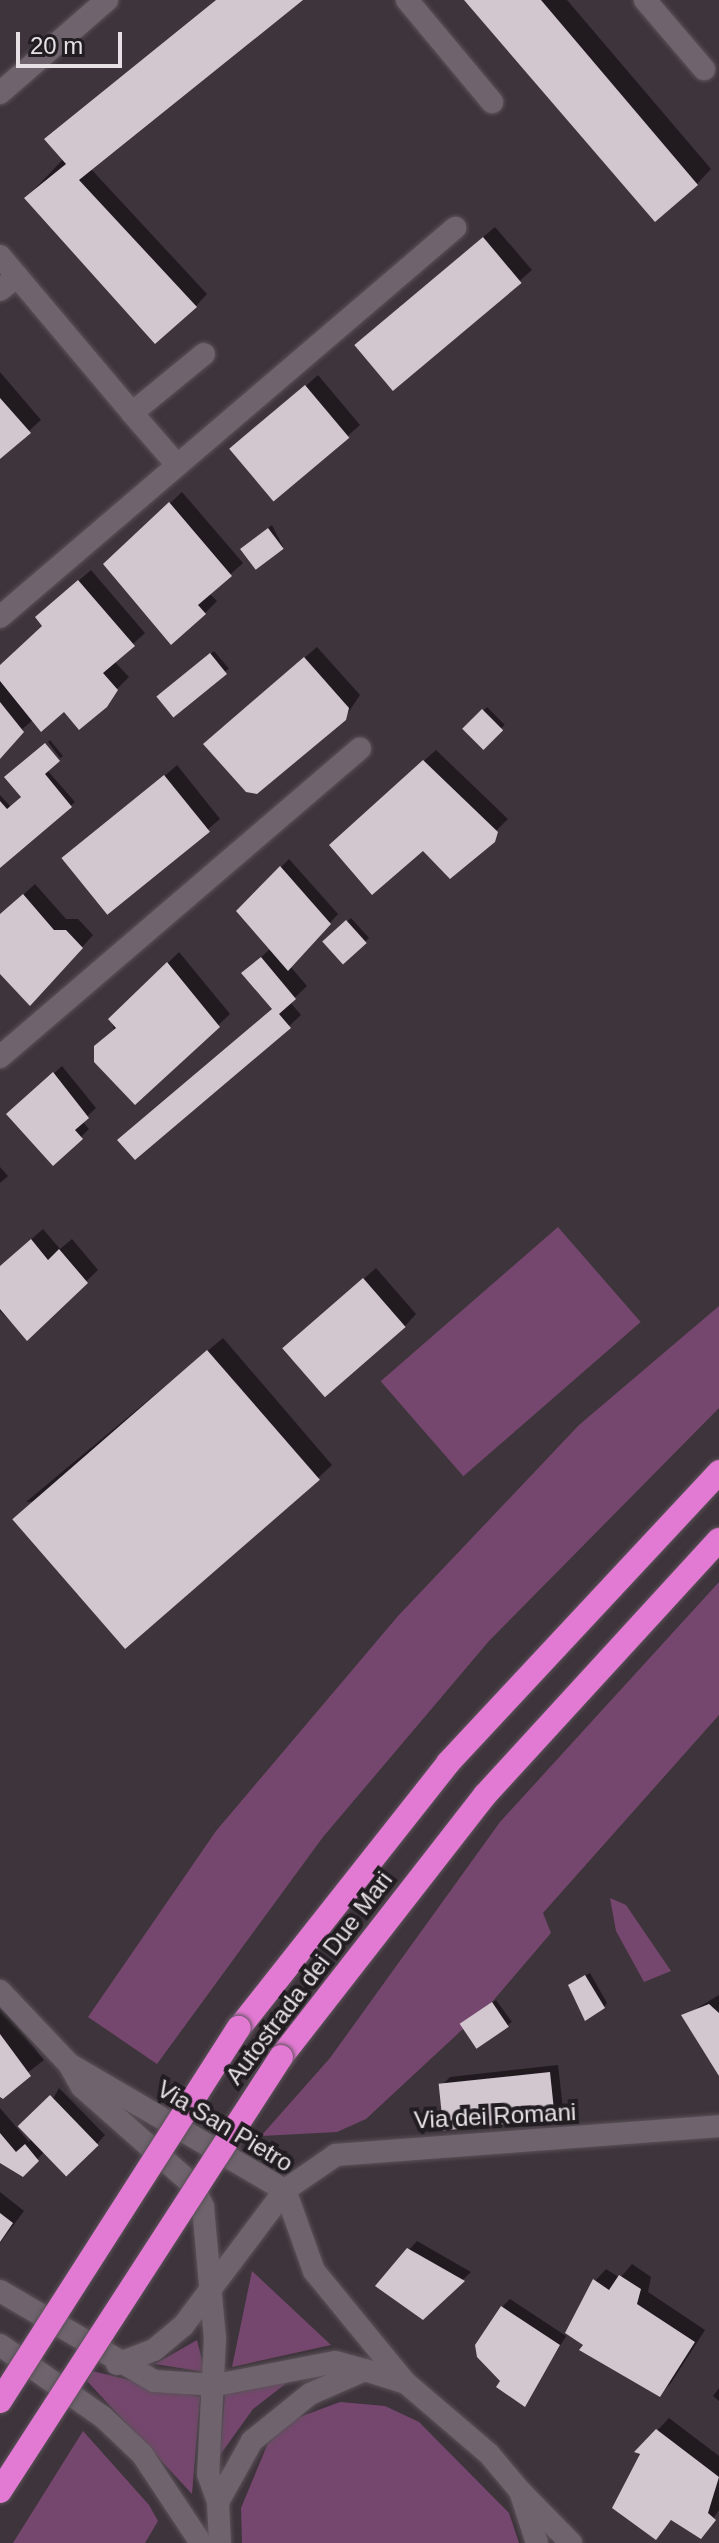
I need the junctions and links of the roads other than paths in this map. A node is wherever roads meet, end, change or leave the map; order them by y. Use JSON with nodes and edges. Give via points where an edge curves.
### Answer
{"nodes":[{"id":1,"x":107,"y":0,"type":"edge"},
{"id":2,"x":407,"y":0,"type":"edge"},
{"id":3,"x":645,"y":0,"type":"edge"},
{"id":4,"x":704,"y":69,"type":"dead end"},
{"id":5,"x":0,"y":93,"type":"edge"},
{"id":6,"x":492,"y":102,"type":"dead end"},
{"id":7,"x":455,"y":228,"type":"dead end"},
{"id":8,"x":0,"y":256,"type":"edge"},
{"id":9,"x":8,"y":283,"type":"edge"},
{"id":10,"x":204,"y":354,"type":"dead end"},
{"id":11,"x":132,"y":413,"type":"junction"},
{"id":12,"x":177,"y":465,"type":"junction"},
{"id":13,"x":0,"y":617,"type":"edge"},
{"id":14,"x":360,"y":748,"type":"dead end"},
{"id":15,"x":0,"y":1057,"type":"edge"},
{"id":16,"x":719,"y":1472,"type":"edge"},
{"id":17,"x":719,"y":1540,"type":"edge"},
{"id":18,"x":0,"y":1991,"type":"edge"},
{"id":19,"x":69,"y":2064,"type":"junction"},
{"id":20,"x":719,"y":2126,"type":"edge"},
{"id":21,"x":285,"y":2190,"type":"junction"},
{"id":22,"x":0,"y":2291,"type":"edge"},
{"id":23,"x":210,"y":2293,"type":"junction"},
{"id":24,"x":0,"y":2345,"type":"edge"},
{"id":25,"x":117,"y":2364,"type":"junction"},
{"id":26,"x":365,"y":2370,"type":"junction"},
{"id":27,"x":406,"y":2383,"type":"junction"},
{"id":28,"x":216,"y":2385,"type":"junction"},
{"id":29,"x":0,"y":2401,"type":"edge"},
{"id":30,"x":0,"y":2491,"type":"edge"},
{"id":31,"x":520,"y":2491,"type":"junction"},
{"id":32,"x":218,"y":2502,"type":"junction"},
{"id":33,"x":201,"y":2543,"type":"edge"},
{"id":34,"x":220,"y":2543,"type":"edge"},
{"id":35,"x":537,"y":2543,"type":"edge"},
{"id":36,"x":571,"y":2543,"type":"edge"}],
"edges":[{"from":1,"to":5,"type":"street"},
{"from":2,"to":6,"type":"street"},
{"from":3,"to":4,"type":"street"},
{"from":7,"to":12,"type":"street"},
{"from":8,"to":9,"type":"street"},
{"from":9,"to":11,"type":"street"},
{"from":10,"to":11,"type":"street"},
{"from":11,"to":12,"type":"street"},
{"from":12,"to":13,"type":"street"},
{"from":14,"to":15,"type":"street"},
{"from":16,"to":29,"type":"highway","name":"Autostrada dei Due Mari","bridge":true,"via":[[568,1628],[326,1913],[239,2028]]},
{"from":17,"to":30,"type":"highway","name":"Autostrada dei Due Mari","bridge":true,"via":[[613,1650],[366,1944],[200,2176]]},
{"from":18,"to":19,"type":"street","name":"Via San Pietro"},
{"from":19,"to":21,"type":"street","name":"Via San Pietro"},
{"from":19,"to":23,"type":"street","via":[[82,2087],[191,2183],[203,2207]]},
{"from":20,"to":21,"type":"street","name":"Via dei Romani","via":[[351,2151]]},
{"from":21,"to":23,"type":"street"},
{"from":21,"to":27,"type":"street","name":"Via San Pietro","via":[[314,2271]]},
{"from":22,"to":25,"type":"street"},
{"from":23,"to":25,"type":"street","via":[[154,2350]]},
{"from":23,"to":28,"type":"street"},
{"from":24,"to":33,"type":"street","via":[[103,2417],[142,2454]]},
{"from":25,"to":28,"type":"street","via":[[154,2381]]},
{"from":26,"to":27,"type":"street"},
{"from":26,"to":28,"type":"street","via":[[335,2362]]},
{"from":26,"to":32,"type":"street","via":[[280,2413],[252,2441]]},
{"from":27,"to":31,"type":"street","via":[[489,2454]]},
{"from":28,"to":32,"type":"street","via":[[208,2474]]},
{"from":31,"to":35,"type":"street"},
{"from":31,"to":36,"type":"street"},
{"from":32,"to":34,"type":"street"}]}
